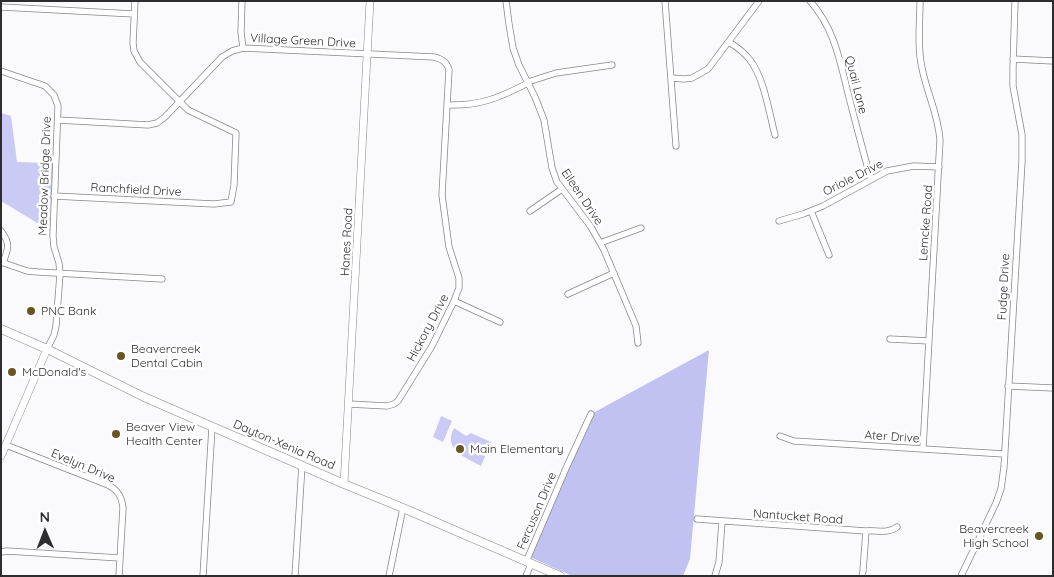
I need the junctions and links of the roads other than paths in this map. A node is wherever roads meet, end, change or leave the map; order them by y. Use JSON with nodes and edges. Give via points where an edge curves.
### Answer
{"nodes":[{"id":1,"x":135,"y":1,"type":"edge"},
{"id":2,"x":242,"y":1,"type":"edge"},
{"id":3,"x":370,"y":1,"type":"edge"},
{"id":4,"x":506,"y":1,"type":"edge"},
{"id":5,"x":665,"y":1,"type":"edge"},
{"id":6,"x":759,"y":1,"type":"edge"},
{"id":7,"x":810,"y":1,"type":"edge"},
{"id":8,"x":920,"y":1,"type":"edge"},
{"id":9,"x":1015,"y":1,"type":"edge"},
{"id":10,"x":1,"y":7,"type":"edge"},
{"id":11,"x":134,"y":14,"type":"junction"},
{"id":12,"x":729,"y":42,"type":"junction"},
{"id":13,"x":242,"y":48,"type":"junction"},
{"id":14,"x":368,"y":54,"type":"junction"},
{"id":15,"x":1013,"y":59,"type":"junction"},
{"id":16,"x":1053,"y":61,"type":"edge"},
{"id":17,"x":612,"y":65,"type":"dead end"},
{"id":18,"x":1,"y":71,"type":"edge"},
{"id":19,"x":671,"y":78,"type":"junction"},
{"id":20,"x":528,"y":83,"type":"junction"},
{"id":21,"x":448,"y":91,"type":"joint"},
{"id":22,"x":180,"y":102,"type":"junction"},
{"id":23,"x":447,"y":105,"type":"junction"},
{"id":24,"x":58,"y":120,"type":"junction"},
{"id":25,"x":774,"y":135,"type":"dead end"},
{"id":26,"x":676,"y":146,"type":"dead end"},
{"id":27,"x":940,"y":167,"type":"junction"},
{"id":28,"x":871,"y":179,"type":"junction"},
{"id":29,"x":562,"y":189,"type":"junction"},
{"id":30,"x":54,"y":196,"type":"junction"},
{"id":31,"x":530,"y":211,"type":"dead end"},
{"id":32,"x":811,"y":211,"type":"junction"},
{"id":33,"x":779,"y":221,"type":"dead end"},
{"id":34,"x":641,"y":228,"type":"dead end"},
{"id":35,"x":1,"y":231,"type":"edge"},
{"id":36,"x":600,"y":243,"type":"junction"},
{"id":37,"x":830,"y":255,"type":"dead end"},
{"id":38,"x":2,"y":263,"type":"edge"},
{"id":39,"x":614,"y":273,"type":"junction"},
{"id":40,"x":60,"y":274,"type":"junction"},
{"id":41,"x":162,"y":280,"type":"dead end"},
{"id":42,"x":568,"y":294,"type":"dead end"},
{"id":43,"x":454,"y":302,"type":"junction"},
{"id":44,"x":500,"y":322,"type":"dead end"},
{"id":45,"x":1,"y":329,"type":"edge"},
{"id":46,"x":890,"y":339,"type":"dead end"},
{"id":47,"x":929,"y":340,"type":"junction"},
{"id":48,"x":638,"y":343,"type":"dead end"},
{"id":49,"x":47,"y":350,"type":"junction"},
{"id":50,"x":1008,"y":386,"type":"junction"},
{"id":51,"x":1053,"y":388,"type":"edge"},
{"id":52,"x":349,"y":404,"type":"junction"},
{"id":53,"x":591,"y":414,"type":"dead end"},
{"id":54,"x":212,"y":426,"type":"junction"},
{"id":55,"x":780,"y":436,"type":"dead end"},
{"id":56,"x":6,"y":445,"type":"junction"},
{"id":57,"x":923,"y":448,"type":"junction"},
{"id":58,"x":1004,"y":454,"type":"junction"},
{"id":59,"x":1,"y":456,"type":"edge"},
{"id":60,"x":302,"y":465,"type":"junction"},
{"id":61,"x":344,"y":484,"type":"junction"},
{"id":62,"x":403,"y":508,"type":"junction"},
{"id":63,"x":697,"y":519,"type":"dead end"},
{"id":64,"x":722,"y":522,"type":"junction"},
{"id":65,"x":897,"y":527,"type":"dead end"},
{"id":66,"x":866,"y":531,"type":"junction"},
{"id":67,"x":1,"y":552,"type":"edge"},
{"id":68,"x":120,"y":558,"type":"junction"},
{"id":69,"x":528,"y":563,"type":"junction"},
{"id":70,"x":119,"y":576,"type":"edge"},
{"id":71,"x":204,"y":576,"type":"edge"},
{"id":72,"x":295,"y":576,"type":"edge"},
{"id":73,"x":389,"y":576,"type":"edge"},
{"id":74,"x":526,"y":576,"type":"edge"},
{"id":75,"x":560,"y":576,"type":"edge"},
{"id":76,"x":715,"y":576,"type":"edge"},
{"id":77,"x":862,"y":576,"type":"edge"},
{"id":78,"x":962,"y":576,"type":"edge"}],
"edges":[{"from":1,"to":11,"type":"street"},
{"from":2,"to":13,"type":"street"},
{"from":3,"to":14,"type":"street","name":"Hanes Road"},
{"from":4,"to":20,"type":"street","name":"Eileen Drive","via":[[514,48]]},
{"from":5,"to":19,"type":"street"},
{"from":6,"to":12,"type":"street"},
{"from":7,"to":28,"type":"street","name":"Quail Lane","via":[[826,23],[837,49]]},
{"from":8,"to":27,"type":"street","name":"Lemcke Road","via":[[920,56],[938,120]]},
{"from":9,"to":15,"type":"street","name":"Fudge Drive"},
{"from":10,"to":11,"type":"street"},
{"from":11,"to":22,"type":"street","via":[[134,51],[140,62]]},
{"from":12,"to":19,"type":"street","via":[[704,72],[688,79]]},
{"from":12,"to":25,"type":"street","via":[[746,55],[757,72]]},
{"from":13,"to":14,"type":"street","name":"Village Green Drive"},
{"from":13,"to":22,"type":"street","name":"Village Green Drive","via":[[222,57]]},
{"from":14,"to":21,"type":"street","name":"Village Green Drive","via":[[440,59],[448,67]]},
{"from":14,"to":52,"type":"street","name":"Hanes Road"},
{"from":15,"to":16,"type":"street"},
{"from":15,"to":50,"type":"street","name":"Fudge Drive","via":[[1022,152]]},
{"from":17,"to":20,"type":"street","via":[[556,73]]},
{"from":18,"to":24,"type":"street","name":"Meadow Bridge Drive","via":[[51,91],[57,102]]},
{"from":19,"to":26,"type":"street"},
{"from":20,"to":23,"type":"street","via":[[491,100]]},
{"from":20,"to":29,"type":"street","name":"Eileen Drive","via":[[544,120],[549,161]]},
{"from":21,"to":23,"type":"street","name":"Hickory Drive"},
{"from":22,"to":24,"type":"street","name":"Village Green Drive","via":[[163,119],[151,125]]},
{"from":22,"to":30,"type":"street","name":"Ranchfield Drive","via":[[188,110],[236,133],[231,202],[216,204]]},
{"from":23,"to":43,"type":"street","name":"Hickory Drive","via":[[442,195],[449,247],[458,278],[459,288]]},
{"from":24,"to":30,"type":"street","name":"Meadow Bridge Drive"},
{"from":27,"to":28,"type":"street","name":"Oriole Drive","via":[[903,167]]},
{"from":27,"to":47,"type":"street","name":"Lemcke Road"},
{"from":28,"to":32,"type":"street","name":"Oriole Drive"},
{"from":29,"to":31,"type":"street"},
{"from":29,"to":36,"type":"street","name":"Eileen Drive"},
{"from":30,"to":40,"type":"street","name":"Meadow Bridge Drive","via":[[53,236]]},
{"from":32,"to":33,"type":"street","name":"Oriole Drive"},
{"from":32,"to":37,"type":"street"},
{"from":34,"to":36,"type":"street"},
{"from":35,"to":38,"type":"street","via":[[8,246]]},
{"from":36,"to":39,"type":"street","name":"Eileen Drive"},
{"from":38,"to":40,"type":"street","via":[[27,271]]},
{"from":39,"to":42,"type":"street"},
{"from":39,"to":48,"type":"street","name":"Eileen Drive","via":[[636,326]]},
{"from":40,"to":41,"type":"street"},
{"from":40,"to":49,"type":"street","name":"Meadow Bridge Drive","via":[[56,326]]},
{"from":43,"to":44,"type":"street"},
{"from":43,"to":52,"type":"street","name":"Hickory Drive","via":[[432,346],[398,401],[387,406]]},
{"from":45,"to":49,"type":"main road","name":"Dayton-Xenia Road"},
{"from":46,"to":47,"type":"street"},
{"from":47,"to":57,"type":"street","name":"Lemcke Road"},
{"from":49,"to":54,"type":"main road","name":"Dayton-Xenia Road"},
{"from":49,"to":56,"type":"street","name":"Meadow Bridge Drive"},
{"from":50,"to":51,"type":"street"},
{"from":50,"to":58,"type":"street","name":"Fudge Drive"},
{"from":52,"to":61,"type":"street","name":"Hanes Road"},
{"from":53,"to":69,"type":"street","name":"Fercuson Drive"},
{"from":54,"to":60,"type":"main road","name":"Dayton-Xenia Road"},
{"from":54,"to":71,"type":"street"},
{"from":55,"to":57,"type":"street","name":"Ater Drive","via":[[794,441]]},
{"from":56,"to":59,"type":"street","name":"Meadow Bridge Drive"},
{"from":56,"to":68,"type":"street","name":"Evelyn Drive","via":[[108,484],[116,490],[123,508]]},
{"from":57,"to":58,"type":"street","name":"Ater Drive"},
{"from":58,"to":78,"type":"street","name":"Fudge Drive","via":[[997,502]]},
{"from":60,"to":61,"type":"main road","name":"Dayton-Xenia Road"},
{"from":60,"to":72,"type":"street"},
{"from":61,"to":62,"type":"main road","name":"Dayton-Xenia Road"},
{"from":62,"to":69,"type":"main road","name":"Dayton-Xenia Road"},
{"from":62,"to":73,"type":"street"},
{"from":63,"to":64,"type":"street","name":"Nantucket Road"},
{"from":64,"to":66,"type":"street","name":"Nantucket Road"},
{"from":64,"to":76,"type":"street"},
{"from":65,"to":66,"type":"street","name":"Nantucket Road","via":[[889,531]]},
{"from":66,"to":77,"type":"street"},
{"from":67,"to":68,"type":"street"},
{"from":68,"to":70,"type":"street","name":"Evelyn Drive"},
{"from":69,"to":74,"type":"street","name":"Fercuson Drive"},
{"from":69,"to":75,"type":"main road","name":"Dayton-Xenia Road"}]}
